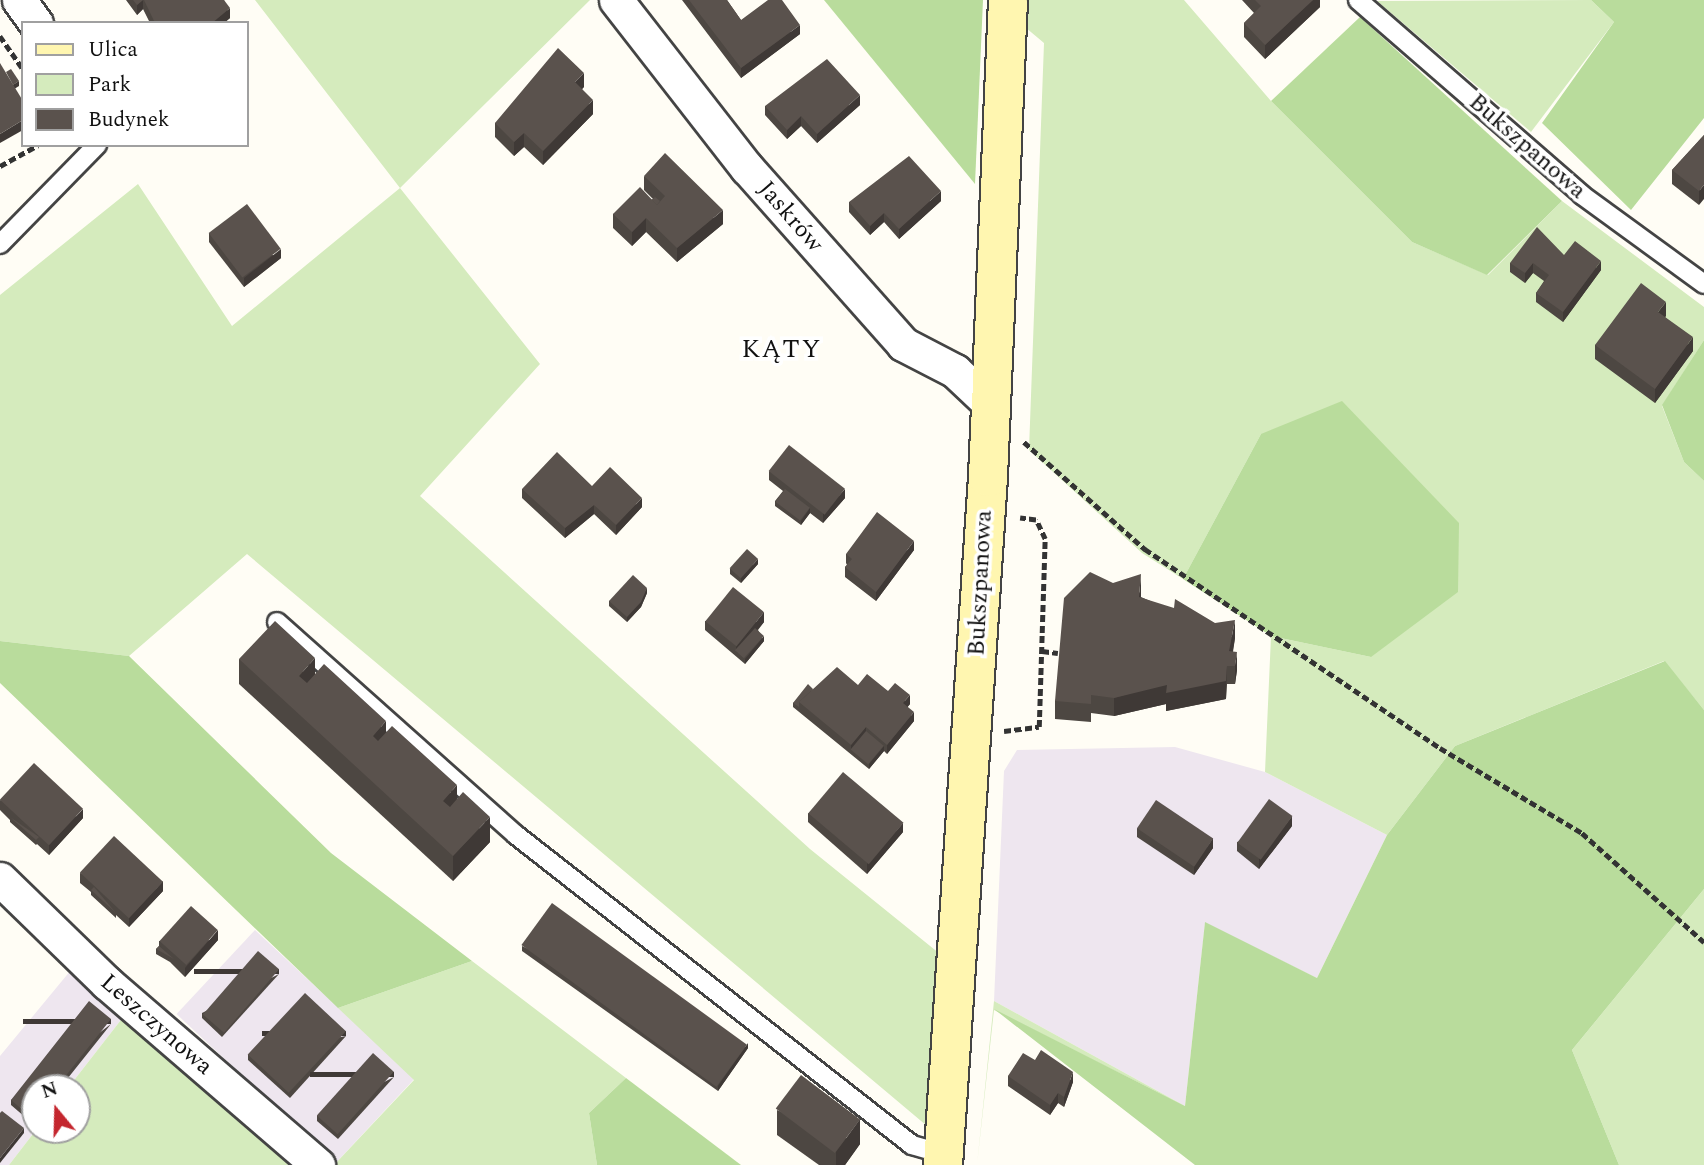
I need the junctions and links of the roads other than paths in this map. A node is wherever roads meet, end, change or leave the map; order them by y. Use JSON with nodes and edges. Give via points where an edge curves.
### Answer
{"nodes":[{"id":1,"x":19,"y":0,"type":"edge"},
{"id":2,"x":616,"y":0,"type":"edge"},
{"id":3,"x":1008,"y":0,"type":"edge"},
{"id":4,"x":1359,"y":0,"type":"edge"},
{"id":5,"x":35,"y":21,"type":"edge"},
{"id":6,"x":95,"y":147,"type":"edge"},
{"id":7,"x":0,"y":244,"type":"edge"},
{"id":8,"x":1704,"y":284,"type":"edge"},
{"id":9,"x":991,"y":405,"type":"junction"},
{"id":10,"x":277,"y":622,"type":"edge"},
{"id":11,"x":0,"y":879,"type":"edge"},
{"id":12,"x":943,"y":1160,"type":"edge"},
{"id":13,"x":318,"y":1165,"type":"edge"}],
"edges":[{"from":1,"to":5,"type":"street"},
{"from":2,"to":9,"type":"street","name":"Jaskrów","via":[[747,168],[902,344],[955,371]]},
{"from":3,"to":9,"type":"street","name":"Bukszpanowa"},
{"from":4,"to":8,"type":"lane","name":"Bukszpanowa","via":[[1582,195]]},
{"from":6,"to":7,"type":"lane"},
{"from":9,"to":12,"type":"street","name":"Bukszpanowa"},
{"from":10,"to":12,"type":"lane","via":[[516,835],[912,1145]]},
{"from":11,"to":13,"type":"street","name":"Leszczynowa","via":[[107,983]]}]}
